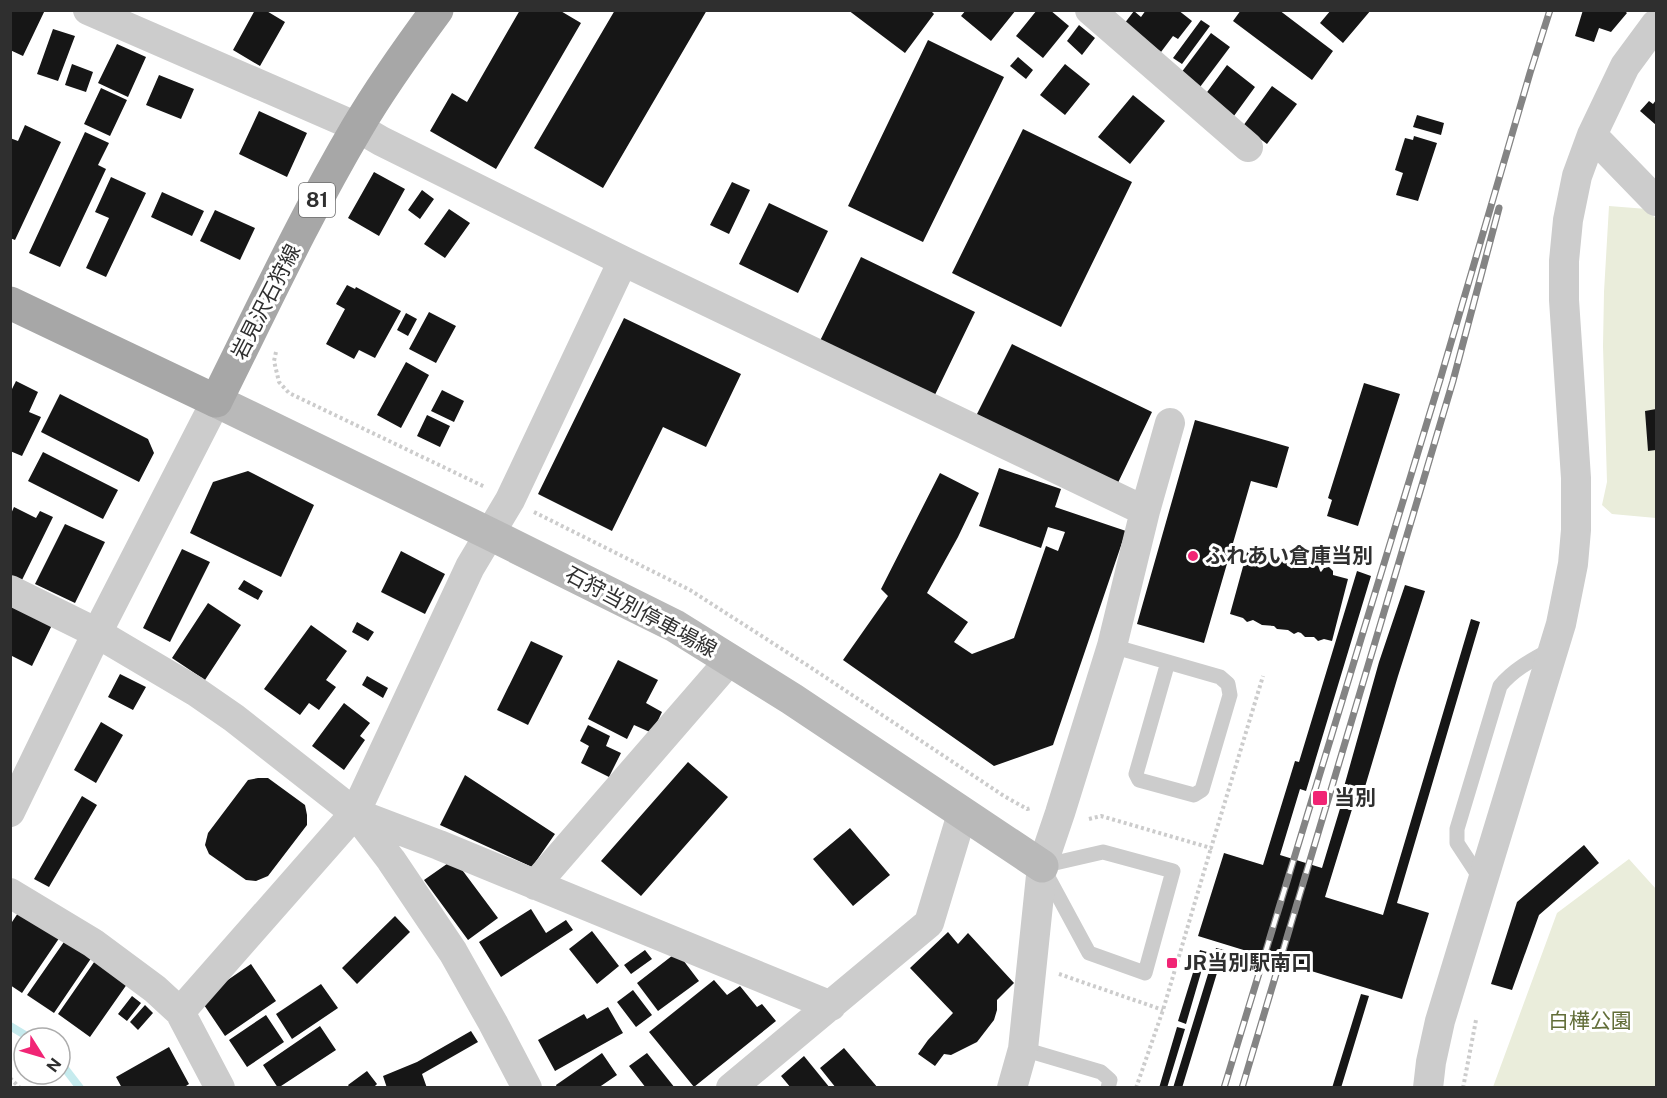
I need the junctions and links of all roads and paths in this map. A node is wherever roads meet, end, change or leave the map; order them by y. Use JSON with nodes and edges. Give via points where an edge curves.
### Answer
{"nodes":[{"id":1,"x":88,"y":10,"type":"edge"},
{"id":2,"x":437,"y":10,"type":"edge"},
{"id":3,"x":1098,"y":13,"type":"edge"},
{"id":4,"x":1656,"y":24,"type":"edge"},
{"id":5,"x":357,"y":127,"type":"junction"},
{"id":6,"x":1592,"y":135,"type":"junction"},
{"id":7,"x":1248,"y":147,"type":"dead end"},
{"id":8,"x":1656,"y":201,"type":"edge"},
{"id":9,"x":623,"y":261,"type":"junction"},
{"id":10,"x":10,"y":303,"type":"edge"},
{"id":11,"x":277,"y":350,"type":"dead end"},
{"id":12,"x":216,"y":401,"type":"junction"},
{"id":13,"x":1170,"y":423,"type":"dead end"},
{"id":14,"x":510,"y":500,"type":"junction"},
{"id":15,"x":1145,"y":511,"type":"junction"},
{"id":16,"x":490,"y":534,"type":"junction"},
{"id":17,"x":10,"y":590,"type":"edge"},
{"id":18,"x":98,"y":633,"type":"junction"},
{"id":19,"x":1112,"y":646,"type":"junction"},
{"id":20,"x":1553,"y":648,"type":"junction"},
{"id":21,"x":730,"y":660,"type":"junction"},
{"id":22,"x":1168,"y":662,"type":"junction"},
{"id":23,"x":1034,"y":808,"type":"dead end"},
{"id":24,"x":10,"y":812,"type":"edge"},
{"id":25,"x":355,"y":813,"type":"junction"},
{"id":26,"x":963,"y":814,"type":"junction"},
{"id":27,"x":1210,"y":848,"type":"dead end"},
{"id":28,"x":1042,"y":866,"type":"junction"},
{"id":29,"x":1482,"y":881,"type":"junction"},
{"id":30,"x":535,"y":885,"type":"junction"},
{"id":31,"x":10,"y":893,"type":"edge"},
{"id":32,"x":831,"y":1006,"type":"junction"},
{"id":33,"x":180,"y":1012,"type":"junction"},
{"id":34,"x":1476,"y":1020,"type":"dead end"},
{"id":35,"x":1023,"y":1049,"type":"junction"},
{"id":36,"x":10,"y":1078,"type":"edge"},
{"id":37,"x":20,"y":1088,"type":"edge"},
{"id":38,"x":220,"y":1088,"type":"edge"},
{"id":39,"x":527,"y":1088,"type":"edge"},
{"id":40,"x":732,"y":1088,"type":"edge"},
{"id":41,"x":1012,"y":1088,"type":"edge"},
{"id":42,"x":1108,"y":1088,"type":"edge"},
{"id":43,"x":1136,"y":1088,"type":"edge"},
{"id":44,"x":1428,"y":1088,"type":"edge"},
{"id":45,"x":1463,"y":1088,"type":"edge"}],
"edges":[{"from":1,"to":5,"type":"street"},
{"from":2,"to":5,"type":"main road","name":"岩見沢石狩線","number":"81"},
{"from":3,"to":7,"type":"street"},
{"from":4,"to":6,"type":"street","via":[[1625,66]]},
{"from":5,"to":9,"type":"street"},
{"from":5,"to":12,"type":"main road","name":"岩見沢石狩線","number":"81"},
{"from":6,"to":8,"type":"street"},
{"from":6,"to":20,"type":"street","via":[[1577,176],[1564,261],[1576,530],[1573,564]]},
{"from":9,"to":14,"type":"street"},
{"from":9,"to":15,"type":"street"},
{"from":10,"to":12,"type":"main road"},
{"from":11,"to":14,"type":"path","via":[[274,361],[279,382],[289,393]]},
{"from":12,"to":16,"type":"main road","name":"石狩当別停車場線"},
{"from":12,"to":18,"type":"street"},
{"from":13,"to":15,"type":"street"},
{"from":14,"to":16,"type":"street"},
{"from":14,"to":23,"type":"path","via":[[690,590],[1004,796],[1027,809]]},
{"from":15,"to":19,"type":"street"},
{"from":16,"to":21,"type":"main road","name":"石狩当別停車場線","via":[[675,626]]},
{"from":16,"to":25,"type":"street","via":[[470,567]]},
{"from":17,"to":18,"type":"street"},
{"from":18,"to":24,"type":"street"},
{"from":18,"to":25,"type":"street","via":[[234,718]]},
{"from":19,"to":22,"type":"lane"},
{"from":19,"to":28,"type":"street"},
{"from":20,"to":29,"type":"street"},
{"from":20,"to":29,"type":"lane","via":[[1521,666],[1500,686],[1457,830],[1457,843]]},
{"from":21,"to":26,"type":"main road","name":"石狩当別停車場線"},
{"from":21,"to":30,"type":"street"},
{"from":22,"to":22,"type":"lane","via":[[1220,677],[1228,684],[1230,694],[1202,790],[1194,795],[1139,780],[1136,774]]},
{"from":25,"to":30,"type":"street"},
{"from":25,"to":33,"type":"street"},
{"from":25,"to":39,"type":"street","via":[[453,952]]},
{"from":26,"to":28,"type":"main road","name":"石狩当別停車場線"},
{"from":26,"to":32,"type":"street","via":[[929,923]]},
{"from":27,"to":43,"type":"path"},
{"from":28,"to":28,"type":"lane","via":[[1104,852],[1173,871],[1145,973],[1089,953]]},
{"from":28,"to":35,"type":"street"},
{"from":29,"to":44,"type":"street","via":[[1440,1020]]},
{"from":30,"to":32,"type":"street"},
{"from":31,"to":33,"type":"street","via":[[93,943]]},
{"from":32,"to":40,"type":"street"},
{"from":33,"to":38,"type":"street"},
{"from":34,"to":45,"type":"path"},
{"from":35,"to":41,"type":"street"},
{"from":35,"to":42,"type":"lane","via":[[1101,1072],[1110,1080]]},
{"from":36,"to":37,"type":"path"}]}
